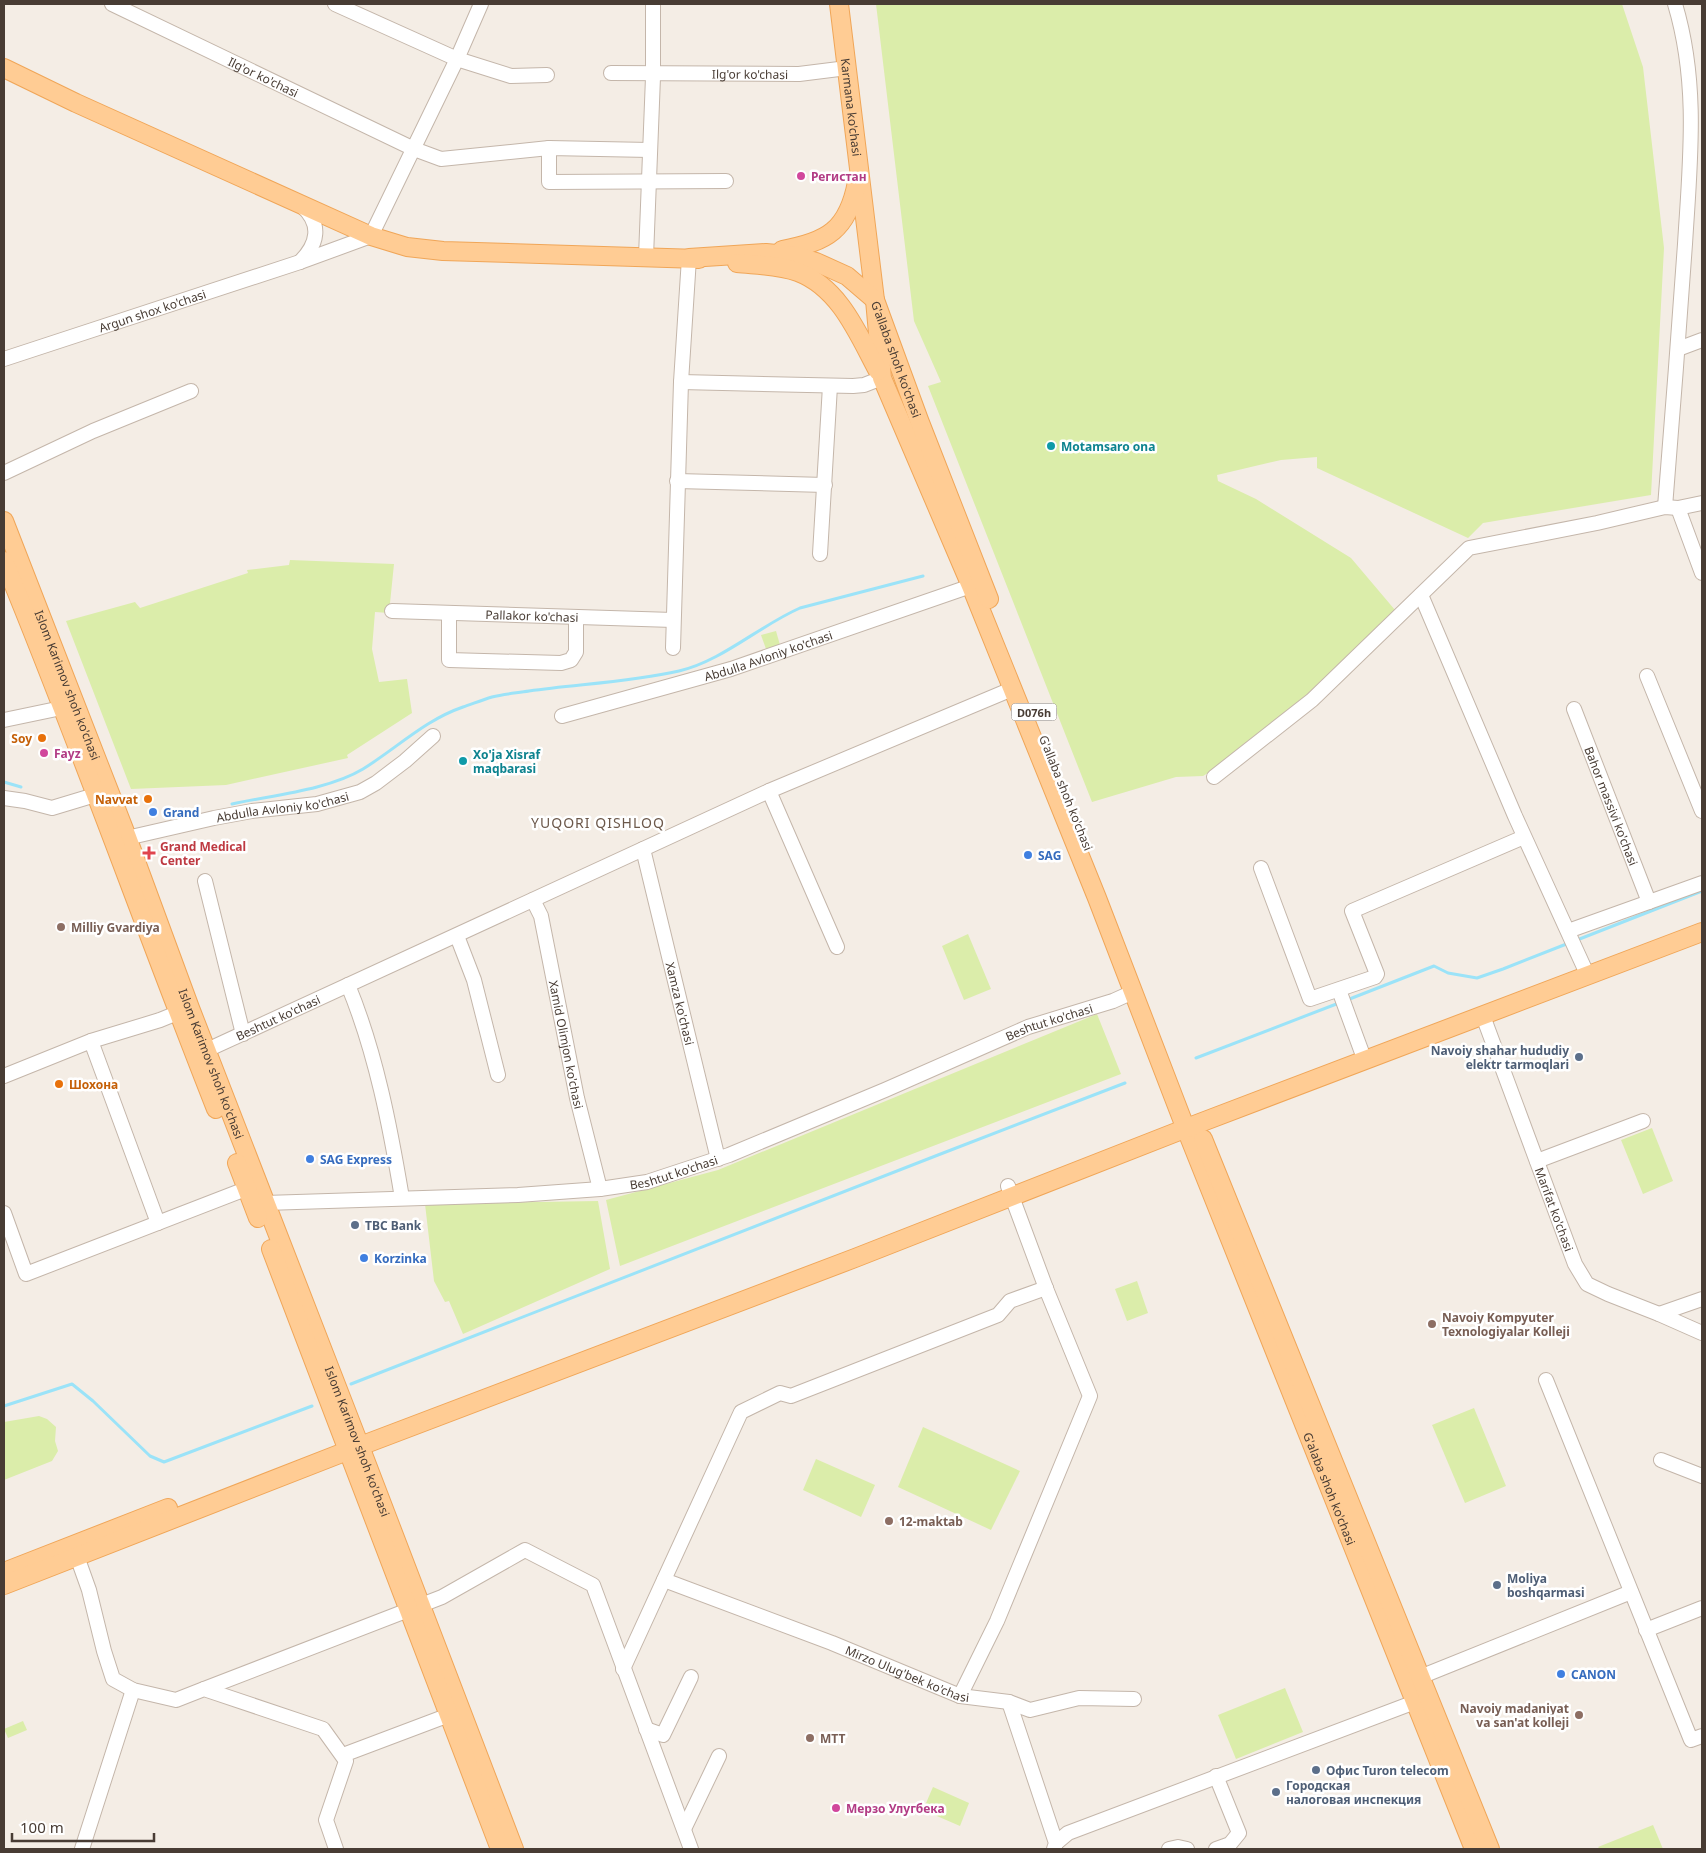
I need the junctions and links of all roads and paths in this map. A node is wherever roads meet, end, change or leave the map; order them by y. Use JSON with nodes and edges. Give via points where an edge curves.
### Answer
{"nodes":[{"id":1,"x":112,"y":4,"type":"edge"},
{"id":2,"x":335,"y":4,"type":"edge"},
{"id":3,"x":481,"y":4,"type":"edge"},
{"id":4,"x":653,"y":4,"type":"edge"},
{"id":5,"x":839,"y":4,"type":"edge"},
{"id":6,"x":1674,"y":4,"type":"edge"},
{"id":7,"x":457,"y":59,"type":"junction"},
{"id":8,"x":4,"y":68,"type":"edge"},
{"id":9,"x":847,"y":68,"type":"junction"},
{"id":10,"x":611,"y":73,"type":"dead end"},
{"id":11,"x":653,"y":73,"type":"junction"},
{"id":12,"x":547,"y":75,"type":"dead end"},
{"id":13,"x":1697,"y":140,"type":"edge"},
{"id":14,"x":549,"y":148,"type":"junction"},
{"id":15,"x":414,"y":149,"type":"junction"},
{"id":16,"x":650,"y":150,"type":"junction"},
{"id":17,"x":859,"y":169,"type":"junction"},
{"id":18,"x":726,"y":181,"type":"dead end"},
{"id":19,"x":649,"y":182,"type":"junction"},
{"id":20,"x":300,"y":204,"type":"junction"},
{"id":21,"x":371,"y":236,"type":"junction"},
{"id":22,"x":766,"y":253,"type":"junction"},
{"id":23,"x":646,"y":257,"type":"junction"},
{"id":24,"x":689,"y":258,"type":"junction"},
{"id":25,"x":300,"y":262,"type":"junction"},
{"id":26,"x":875,"y":300,"type":"junction"},
{"id":27,"x":1702,"y":340,"type":"edge"},
{"id":28,"x":1678,"y":349,"type":"junction"},
{"id":29,"x":4,"y":359,"type":"edge"},
{"id":30,"x":882,"y":378,"type":"junction"},
{"id":31,"x":681,"y":382,"type":"junction"},
{"id":32,"x":830,"y":386,"type":"junction"},
{"id":33,"x":192,"y":391,"type":"dead end"},
{"id":34,"x":4,"y":472,"type":"edge"},
{"id":35,"x":677,"y":481,"type":"junction"},
{"id":36,"x":825,"y":485,"type":"junction"},
{"id":37,"x":1702,"y":503,"type":"edge"},
{"id":38,"x":1672,"y":508,"type":"junction"},
{"id":39,"x":4,"y":521,"type":"edge"},
{"id":40,"x":820,"y":554,"type":"dead end"},
{"id":41,"x":4,"y":561,"type":"edge"},
{"id":42,"x":1702,"y":573,"type":"edge"},
{"id":43,"x":14,"y":583,"type":"edge"},
{"id":44,"x":971,"y":586,"type":"junction"},
{"id":45,"x":1421,"y":595,"type":"junction"},
{"id":46,"x":392,"y":611,"type":"dead end"},
{"id":47,"x":449,"y":612,"type":"junction"},
{"id":48,"x":576,"y":617,"type":"junction"},
{"id":49,"x":673,"y":620,"type":"junction"},
{"id":50,"x":673,"y":648,"type":"dead end"},
{"id":51,"x":1647,"y":676,"type":"dead end"},
{"id":52,"x":1012,"y":689,"type":"junction"},
{"id":53,"x":69,"y":707,"type":"junction"},
{"id":54,"x":1574,"y":709,"type":"dead end"},
{"id":55,"x":562,"y":716,"type":"dead end"},
{"id":56,"x":4,"y":720,"type":"edge"},
{"id":57,"x":433,"y":736,"type":"dead end"},
{"id":58,"x":1214,"y":777,"type":"dead end"},
{"id":59,"x":769,"y":791,"type":"junction"},
{"id":60,"x":103,"y":792,"type":"junction"},
{"id":61,"x":4,"y":798,"type":"edge"},
{"id":62,"x":1702,"y":811,"type":"edge"},
{"id":63,"x":1524,"y":837,"type":"junction"},
{"id":64,"x":121,"y":839,"type":"junction"},
{"id":65,"x":643,"y":849,"type":"junction"},
{"id":66,"x":1261,"y":868,"type":"dead end"},
{"id":67,"x":205,"y":881,"type":"dead end"},
{"id":68,"x":1702,"y":883,"type":"edge"},
{"id":69,"x":533,"y":900,"type":"junction"},
{"id":70,"x":1649,"y":902,"type":"junction"},
{"id":71,"x":1702,"y":921,"type":"edge"},
{"id":72,"x":1568,"y":931,"type":"junction"},
{"id":73,"x":1702,"y":932,"type":"edge"},
{"id":74,"x":457,"y":936,"type":"junction"},
{"id":75,"x":837,"y":947,"type":"dead end"},
{"id":76,"x":1585,"y":971,"type":"junction"},
{"id":77,"x":348,"y":986,"type":"junction"},
{"id":78,"x":1340,"y":990,"type":"junction"},
{"id":79,"x":1133,"y":992,"type":"junction"},
{"id":80,"x":184,"y":1010,"type":"junction"},
{"id":81,"x":1483,"y":1016,"type":"junction"},
{"id":82,"x":243,"y":1034,"type":"junction"},
{"id":83,"x":91,"y":1041,"type":"junction"},
{"id":84,"x":207,"y":1050,"type":"junction"},
{"id":85,"x":1364,"y":1056,"type":"junction"},
{"id":86,"x":498,"y":1075,"type":"dead end"},
{"id":87,"x":4,"y":1076,"type":"edge"},
{"id":88,"x":1642,"y":1121,"type":"dead end"},
{"id":89,"x":1190,"y":1122,"type":"junction"},
{"id":90,"x":718,"y":1159,"type":"junction"},
{"id":91,"x":1537,"y":1161,"type":"junction"},
{"id":92,"x":1214,"y":1163,"type":"joint"},
{"id":93,"x":252,"y":1187,"type":"junction"},
{"id":94,"x":600,"y":1189,"type":"junction"},
{"id":95,"x":1010,"y":1191,"type":"junction"},
{"id":96,"x":402,"y":1198,"type":"junction"},
{"id":97,"x":265,"y":1203,"type":"junction"},
{"id":98,"x":4,"y":1213,"type":"edge"},
{"id":99,"x":158,"y":1224,"type":"junction"},
{"id":100,"x":1046,"y":1288,"type":"junction"},
{"id":101,"x":1702,"y":1298,"type":"edge"},
{"id":102,"x":1659,"y":1314,"type":"junction"},
{"id":103,"x":1702,"y":1333,"type":"edge"},
{"id":104,"x":1546,"y":1380,"type":"dead end"},
{"id":105,"x":352,"y":1444,"type":"junction"},
{"id":106,"x":1661,"y":1460,"type":"dead end"},
{"id":107,"x":1702,"y":1476,"type":"edge"},
{"id":108,"x":75,"y":1551,"type":"junction"},
{"id":109,"x":4,"y":1572,"type":"edge"},
{"id":110,"x":664,"y":1580,"type":"junction"},
{"id":111,"x":4,"y":1585,"type":"edge"},
{"id":112,"x":1631,"y":1592,"type":"junction"},
{"id":113,"x":414,"y":1608,"type":"junction"},
{"id":114,"x":1702,"y":1608,"type":"edge"},
{"id":115,"x":1646,"y":1630,"type":"junction"},
{"id":116,"x":623,"y":1669,"type":"junction"},
{"id":117,"x":690,"y":1676,"type":"dead end"},
{"id":118,"x":1420,"y":1677,"type":"junction"},
{"id":119,"x":204,"y":1689,"type":"junction"},
{"id":120,"x":133,"y":1690,"type":"junction"},
{"id":121,"x":960,"y":1696,"type":"junction"},
{"id":122,"x":1134,"y":1699,"type":"dead end"},
{"id":123,"x":1009,"y":1702,"type":"junction"},
{"id":124,"x":1415,"y":1702,"type":"junction"},
{"id":125,"x":454,"y":1713,"type":"junction"},
{"id":126,"x":646,"y":1730,"type":"junction"},
{"id":127,"x":1702,"y":1736,"type":"edge"},
{"id":128,"x":343,"y":1756,"type":"junction"},
{"id":129,"x":719,"y":1756,"type":"dead end"},
{"id":130,"x":1216,"y":1776,"type":"junction"},
{"id":131,"x":684,"y":1829,"type":"junction"},
{"id":132,"x":1055,"y":1846,"type":"edge"},
{"id":133,"x":82,"y":1849,"type":"edge"},
{"id":134,"x":336,"y":1849,"type":"edge"},
{"id":135,"x":500,"y":1849,"type":"edge"},
{"id":136,"x":514,"y":1849,"type":"edge"},
{"id":137,"x":691,"y":1849,"type":"edge"},
{"id":138,"x":1169,"y":1849,"type":"edge"},
{"id":139,"x":1187,"y":1849,"type":"edge"},
{"id":140,"x":1216,"y":1849,"type":"edge"},
{"id":141,"x":1474,"y":1849,"type":"edge"},
{"id":142,"x":1490,"y":1849,"type":"edge"}],
"edges":[{"from":1,"to":15,"type":"street","name":"Ilg'or ko'chasi"},
{"from":2,"to":7,"type":"street"},
{"from":3,"to":7,"type":"street"},
{"from":4,"to":11,"type":"street"},
{"from":5,"to":9,"type":"main road","name":"Karmana ko'chasi","number":"D076h"},
{"from":6,"to":13,"type":"street","via":[[1683,31]]},
{"from":7,"to":12,"type":"street","via":[[512,76]]},
{"from":7,"to":15,"type":"street"},
{"from":8,"to":20,"type":"main road"},
{"from":9,"to":11,"type":"street","name":"Ilg'or ko'chasi","via":[[799,74]]},
{"from":9,"to":17,"type":"main road","name":"Karmana ko'chasi","number":"D076h"},
{"from":10,"to":11,"type":"street","name":"Ilg'or ko'chasi"},
{"from":11,"to":16,"type":"street"},
{"from":13,"to":28,"type":"street"},
{"from":14,"to":15,"type":"street","name":"Ilg'or ko'chasi","via":[[441,159]]},
{"from":14,"to":16,"type":"street","name":"Ilg'or ko'chasi"},
{"from":14,"to":19,"type":"street","via":[[549,182]]},
{"from":15,"to":21,"type":"street"},
{"from":16,"to":19,"type":"street"},
{"from":17,"to":22,"type":"main road","via":[[850,207],[830,234],[807,245]]},
{"from":17,"to":26,"type":"main road","name":"Karmana ko'chasi","number":"D076h"},
{"from":18,"to":19,"type":"street"},
{"from":19,"to":23,"type":"street"},
{"from":20,"to":21,"type":"main road"},
{"from":20,"to":25,"type":"street","via":[[314,221],[315,235],[310,250]]},
{"from":21,"to":23,"type":"main road","via":[[407,247],[443,252]]},
{"from":21,"to":25,"type":"street","name":"Argun shox ko'chasi"},
{"from":22,"to":24,"type":"main road"},
{"from":22,"to":26,"type":"main road","via":[[797,256],[834,269]]},
{"from":23,"to":24,"type":"main road"},
{"from":24,"to":30,"type":"main road","via":[[784,268],[815,281],[841,307]]},
{"from":24,"to":31,"type":"street"},
{"from":25,"to":29,"type":"street","name":"Argun shox ko'chasi"},
{"from":26,"to":30,"type":"main road","name":"G'allaba shoh ko'chasi","number":"D076h"},
{"from":26,"to":89,"type":"main road","name":"G'allaba shoh ko'chasi","number":"D076h"},
{"from":27,"to":28,"type":"street"},
{"from":28,"to":38,"type":"street"},
{"from":30,"to":32,"type":"street","via":[[864,385]]},
{"from":30,"to":44,"type":"main road","name":"G'allaba shoh ko'chasi","number":"D076h"},
{"from":31,"to":32,"type":"street"},
{"from":31,"to":35,"type":"street"},
{"from":32,"to":36,"type":"street"},
{"from":33,"to":34,"type":"street"},
{"from":35,"to":36,"type":"street"},
{"from":35,"to":49,"type":"street"},
{"from":36,"to":40,"type":"street"},
{"from":37,"to":38,"type":"street"},
{"from":38,"to":42,"type":"street"},
{"from":38,"to":45,"type":"street","via":[[1469,548]]},
{"from":39,"to":43,"type":"main road","name":"Islom Karimov shoh ko'chasi"},
{"from":41,"to":43,"type":"main road","name":"Islom Karimov shoh ko'chasi"},
{"from":43,"to":53,"type":"main road","name":"Islom Karimov shoh ko'chasi"},
{"from":44,"to":52,"type":"main road","name":"G'allaba shoh ko'chasi","number":"D076h"},
{"from":44,"to":55,"type":"street","name":"Abdulla Avloniy ko'chasi","via":[[731,669]]},
{"from":45,"to":58,"type":"street","via":[[1312,700]]},
{"from":45,"to":63,"type":"street"},
{"from":46,"to":47,"type":"street","name":"Pallakor ko'chasi"},
{"from":47,"to":48,"type":"street","name":"Pallakor ko'chasi"},
{"from":47,"to":48,"type":"street","via":[[449,660],[561,663],[571,660],[576,652]]},
{"from":48,"to":49,"type":"street","name":"Pallakor ko'chasi"},
{"from":49,"to":50,"type":"street"},
{"from":51,"to":62,"type":"street"},
{"from":52,"to":59,"type":"street","name":"Beshtut ko'chasi"},
{"from":52,"to":79,"type":"main road","name":"G'allaba shoh ko'chasi","number":"D076h"},
{"from":53,"to":56,"type":"street"},
{"from":53,"to":60,"type":"main road","name":"Islom Karimov shoh ko'chasi"},
{"from":54,"to":70,"type":"street","name":"Bahor massivi ko'chasi"},
{"from":57,"to":64,"type":"street","name":"Abdulla Avloniy ko'chasi","via":[[405,761],[360,792],[317,804],[252,811]]},
{"from":59,"to":65,"type":"street","name":"Beshtut ko'chasi"},
{"from":59,"to":75,"type":"street"},
{"from":60,"to":61,"type":"street","via":[[52,808]]},
{"from":60,"to":64,"type":"main road","name":"Islom Karimov shoh ko'chasi"},
{"from":63,"to":72,"type":"street"},
{"from":63,"to":78,"type":"street","via":[[1352,911],[1377,974]]},
{"from":64,"to":80,"type":"main road","name":"Islom Karimov shoh ko'chasi"},
{"from":65,"to":69,"type":"street","name":"Beshtut ko'chasi"},
{"from":65,"to":90,"type":"street","name":"Xamza ko'chasi"},
{"from":66,"to":78,"type":"street","via":[[1310,999]]},
{"from":67,"to":82,"type":"street"},
{"from":68,"to":70,"type":"street"},
{"from":69,"to":74,"type":"street","name":"Beshtut ko'chasi"},
{"from":69,"to":94,"type":"street","name":"Xamid Olimjon ko'chasi","via":[[541,916],[577,1098]]},
{"from":70,"to":72,"type":"street"},
{"from":71,"to":76,"type":"main road"},
{"from":72,"to":76,"type":"street"},
{"from":73,"to":76,"type":"main road"},
{"from":74,"to":77,"type":"street","name":"Beshtut ko'chasi"},
{"from":74,"to":86,"type":"street","via":[[474,980]]},
{"from":76,"to":81,"type":"main road"},
{"from":76,"to":85,"type":"main road"},
{"from":77,"to":82,"type":"street","name":"Beshtut ko'chasi"},
{"from":77,"to":96,"type":"street","via":[[361,1017],[379,1086]]},
{"from":78,"to":85,"type":"street"},
{"from":79,"to":89,"type":"main road","name":"G'allaba shoh ko'chasi","number":"D076h"},
{"from":79,"to":90,"type":"street","name":"Beshtut ko'chasi","via":[[1028,1028]]},
{"from":80,"to":83,"type":"street"},
{"from":80,"to":84,"type":"main road","name":"Islom Karimov shoh ko'chasi"},
{"from":80,"to":93,"type":"main road","name":"Islom Karimov shoh ko'chasi","via":[[233,1150]]},
{"from":81,"to":85,"type":"main road"},
{"from":81,"to":91,"type":"street","name":"Marifat ko'chasi"},
{"from":82,"to":84,"type":"street","name":"Beshtut ko'chasi"},
{"from":83,"to":87,"type":"street"},
{"from":83,"to":99,"type":"street"},
{"from":84,"to":93,"type":"main road","name":"Islom Karimov shoh ko'chasi"},
{"from":85,"to":89,"type":"main road"},
{"from":88,"to":91,"type":"street"},
{"from":89,"to":92,"type":"main road","name":"G'allaba shoh ko'chasi"},
{"from":89,"to":95,"type":"main road"},
{"from":89,"to":124,"type":"main road","name":"G'alaba shoh ko'chasi"},
{"from":90,"to":94,"type":"street","name":"Beshtut ko'chasi","via":[[647,1182]]},
{"from":91,"to":102,"type":"street","name":"Marifat ko'chasi","via":[[1575,1264],[1587,1284]]},
{"from":92,"to":118,"type":"main road","name":"G'alaba shoh ko'chasi"},
{"from":93,"to":97,"type":"main road","name":"Islom Karimov shoh ko'chasi"},
{"from":93,"to":99,"type":"street"},
{"from":93,"to":105,"type":"main road","name":"Islom Karimov shoh ko'chasi"},
{"from":94,"to":96,"type":"street","name":"Beshtut ko'chasi"},
{"from":95,"to":100,"type":"street"},
{"from":95,"to":105,"type":"main road"},
{"from":96,"to":97,"type":"street","name":"Beshtut ko'chasi"},
{"from":97,"to":105,"type":"main road","name":"Islom Karimov shoh ko'chasi"},
{"from":98,"to":99,"type":"street","via":[[26,1274]]},
{"from":100,"to":110,"type":"street","via":[[1010,1301],[998,1315],[792,1396],[780,1393],[741,1412]]},
{"from":100,"to":121,"type":"street","via":[[1090,1396],[997,1621]]},
{"from":101,"to":102,"type":"street"},
{"from":102,"to":103,"type":"street","name":"Marifat ko'chasi"},
{"from":104,"to":112,"type":"street"},
{"from":105,"to":108,"type":"main road"},
{"from":105,"to":113,"type":"main road","name":"Islom Karimov shoh ko'chasi"},
{"from":106,"to":107,"type":"street"},
{"from":108,"to":109,"type":"main road"},
{"from":108,"to":111,"type":"main road"},
{"from":108,"to":120,"type":"street","via":[[114,1679]]},
{"from":110,"to":116,"type":"street"},
{"from":110,"to":121,"type":"street","name":"Mirzo Ulug'bek ko'chasi","via":[[832,1643]]},
{"from":112,"to":115,"type":"street"},
{"from":112,"to":118,"type":"street"},
{"from":113,"to":116,"type":"street","via":[[442,1597],[525,1550],[593,1585]]},
{"from":113,"to":119,"type":"street"},
{"from":113,"to":125,"type":"main road","name":"Islom Karimov shoh ko'chasi"},
{"from":114,"to":115,"type":"street"},
{"from":115,"to":127,"type":"street","via":[[1691,1740]]},
{"from":116,"to":126,"type":"street"},
{"from":117,"to":126,"type":"street","via":[[663,1735]]},
{"from":118,"to":142,"type":"main road","name":"G'alaba shoh ko'chasi"},
{"from":119,"to":120,"type":"street","via":[[176,1700]]},
{"from":119,"to":128,"type":"street","via":[[323,1728]]},
{"from":120,"to":133,"type":"street"},
{"from":121,"to":123,"type":"street","name":"Mirzo Ulug'bek ko'chasi"},
{"from":122,"to":123,"type":"street","name":"Mirzo Ulug'bek ko'chasi","via":[[1079,1698],[1030,1710]]},
{"from":123,"to":132,"type":"street"},
{"from":124,"to":130,"type":"street"},
{"from":124,"to":141,"type":"main road","name":"G'alaba shoh ko'chasi"},
{"from":125,"to":128,"type":"street"},
{"from":125,"to":135,"type":"main road","name":"Islom Karimov shoh ko'chasi"},
{"from":125,"to":136,"type":"main road","name":"Islom Karimov shoh ko'chasi"},
{"from":126,"to":131,"type":"street"},
{"from":128,"to":134,"type":"street","via":[[346,1760],[326,1820]]},
{"from":129,"to":131,"type":"street"},
{"from":130,"to":132,"type":"street","via":[[1068,1833]]},
{"from":130,"to":140,"type":"street","via":[[1239,1833],[1230,1844]]},
{"from":131,"to":137,"type":"street"},
{"from":138,"to":139,"type":"street"}]}
